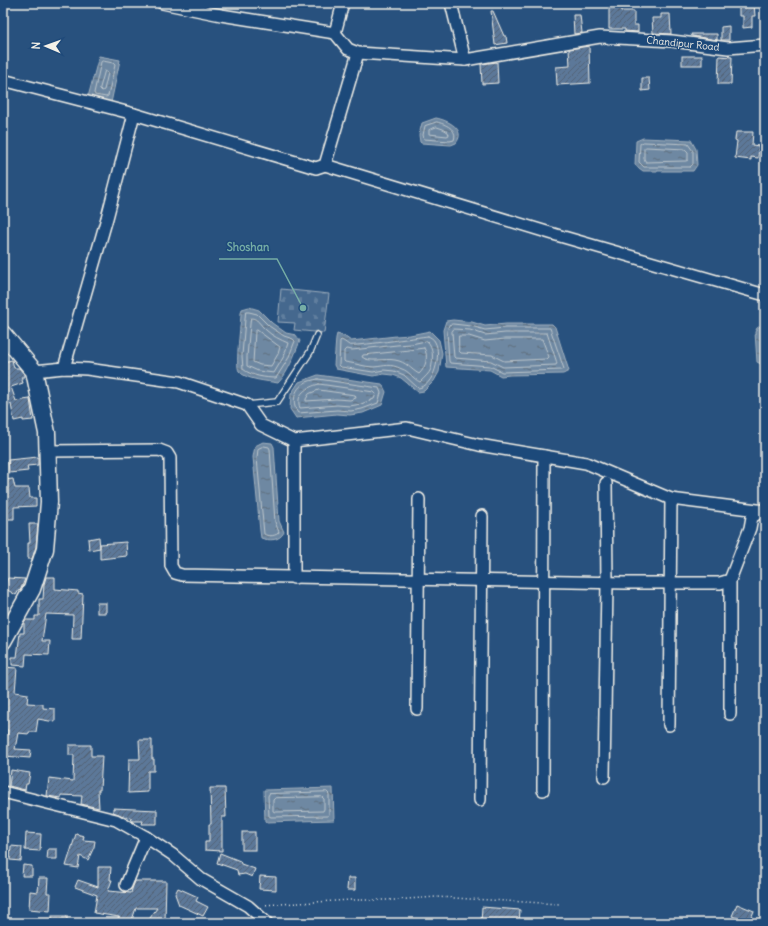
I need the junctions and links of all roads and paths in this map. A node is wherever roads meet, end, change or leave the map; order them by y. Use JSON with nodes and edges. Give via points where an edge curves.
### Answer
{"nodes":[{"id":1,"x":162,"y":3,"type":"edge"},
{"id":2,"x":342,"y":3,"type":"edge"},
{"id":3,"x":451,"y":3,"type":"edge"},
{"id":4,"x":335,"y":33,"type":"junction"},
{"id":5,"x":765,"y":45,"type":"edge"},
{"id":6,"x":358,"y":53,"type":"junction"},
{"id":7,"x":466,"y":60,"type":"junction"},
{"id":8,"x":3,"y":80,"type":"edge"},
{"id":9,"x":134,"y":114,"type":"junction"},
{"id":10,"x":325,"y":165,"type":"junction"},
{"id":11,"x":765,"y":295,"type":"edge"},
{"id":12,"x":3,"y":334,"type":"edge"},
{"id":13,"x":317,"y":335,"type":"dead end"},
{"id":14,"x":64,"y":368,"type":"junction"},
{"id":15,"x":34,"y":371,"type":"junction"},
{"id":16,"x":247,"y":405,"type":"junction"},
{"id":17,"x":294,"y":441,"type":"junction"},
{"id":18,"x":47,"y":451,"type":"junction"},
{"id":19,"x":544,"y":456,"type":"junction"},
{"id":20,"x":606,"y":483,"type":"dead end"},
{"id":21,"x":419,"y":499,"type":"dead end"},
{"id":22,"x":670,"y":500,"type":"junction"},
{"id":23,"x":764,"y":510,"type":"edge"},
{"id":24,"x":482,"y":516,"type":"dead end"},
{"id":25,"x":294,"y":578,"type":"junction"},
{"id":26,"x":419,"y":580,"type":"junction"},
{"id":27,"x":482,"y":580,"type":"junction"},
{"id":28,"x":730,"y":580,"type":"junction"},
{"id":29,"x":544,"y":581,"type":"junction"},
{"id":30,"x":607,"y":583,"type":"junction"},
{"id":31,"x":669,"y":583,"type":"junction"},
{"id":32,"x":3,"y":641,"type":"edge"},
{"id":33,"x":417,"y":709,"type":"dead end"},
{"id":34,"x":730,"y":714,"type":"dead end"},
{"id":35,"x":669,"y":725,"type":"dead end"},
{"id":36,"x":604,"y":778,"type":"dead end"},
{"id":37,"x":543,"y":790,"type":"dead end"},
{"id":38,"x":3,"y":792,"type":"edge"},
{"id":39,"x":480,"y":800,"type":"dead end"},
{"id":40,"x":146,"y":837,"type":"junction"},
{"id":41,"x":126,"y":884,"type":"dead end"},
{"id":42,"x":560,"y":904,"type":"dead end"},
{"id":43,"x":248,"y":906,"type":"junction"},
{"id":44,"x":267,"y":923,"type":"edge"}],
"edges":[{"from":1,"to":4,"type":"street"},
{"from":2,"to":4,"type":"street"},
{"from":3,"to":7,"type":"street"},
{"from":4,"to":6,"type":"street","via":[[348,49]]},
{"from":5,"to":7,"type":"street","name":"Chandipur Road","via":[[728,48],[672,41],[600,37]]},
{"from":6,"to":7,"type":"street","name":"Chandipur Road"},
{"from":6,"to":10,"type":"street"},
{"from":8,"to":9,"type":"street"},
{"from":9,"to":10,"type":"street","via":[[316,168]]},
{"from":9,"to":14,"type":"street"},
{"from":10,"to":11,"type":"street"},
{"from":12,"to":15,"type":"main road"},
{"from":13,"to":16,"type":"lane","via":[[310,352],[277,402]]},
{"from":14,"to":15,"type":"street"},
{"from":14,"to":16,"type":"street","via":[[179,382]]},
{"from":15,"to":18,"type":"main road","via":[[47,433]]},
{"from":16,"to":17,"type":"street","via":[[261,425]]},
{"from":17,"to":19,"type":"street","via":[[407,428],[479,445]]},
{"from":17,"to":25,"type":"street"},
{"from":18,"to":25,"type":"street","via":[[159,450],[167,453],[170,458],[171,566],[175,573]]},
{"from":18,"to":32,"type":"main road","via":[[49,502],[45,549],[32,589]]},
{"from":19,"to":22,"type":"street","via":[[586,463]]},
{"from":19,"to":29,"type":"street"},
{"from":20,"to":30,"type":"street"},
{"from":21,"to":26,"type":"street"},
{"from":22,"to":23,"type":"street"},
{"from":22,"to":31,"type":"street"},
{"from":23,"to":28,"type":"street","via":[[752,517]]},
{"from":24,"to":27,"type":"street"},
{"from":25,"to":26,"type":"street"},
{"from":26,"to":27,"type":"street"},
{"from":26,"to":33,"type":"street"},
{"from":27,"to":29,"type":"street"},
{"from":27,"to":39,"type":"street"},
{"from":28,"to":31,"type":"street","via":[[720,583]]},
{"from":28,"to":34,"type":"street"},
{"from":29,"to":30,"type":"street"},
{"from":29,"to":37,"type":"street"},
{"from":30,"to":31,"type":"street"},
{"from":30,"to":36,"type":"street"},
{"from":31,"to":35,"type":"street"},
{"from":38,"to":40,"type":"street","via":[[116,820]]},
{"from":40,"to":41,"type":"street"},
{"from":40,"to":43,"type":"street","via":[[173,855],[201,879]]},
{"from":42,"to":43,"type":"path","via":[[436,897]]},
{"from":43,"to":44,"type":"street"}]}
